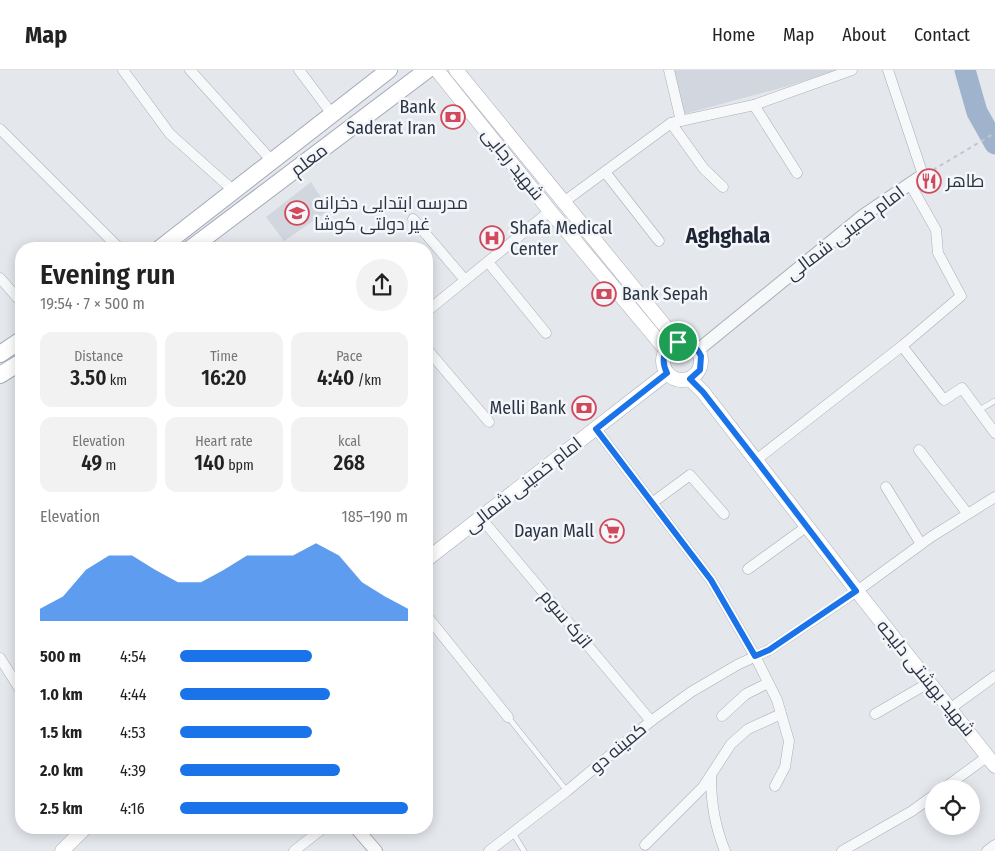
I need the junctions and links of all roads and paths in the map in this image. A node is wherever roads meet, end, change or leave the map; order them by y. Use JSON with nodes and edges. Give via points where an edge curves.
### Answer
{"nodes":[{"id":1,"x":123,"y":70,"type":"edge"},
{"id":2,"x":190,"y":70,"type":"edge"},
{"id":3,"x":299,"y":70,"type":"edge"},
{"id":4,"x":390,"y":70,"type":"edge"},
{"id":5,"x":427,"y":70,"type":"edge"},
{"id":6,"x":437,"y":70,"type":"edge"},
{"id":7,"x":456,"y":70,"type":"edge"},
{"id":8,"x":669,"y":70,"type":"edge"},
{"id":9,"x":852,"y":70,"type":"edge"},
{"id":10,"x":888,"y":70,"type":"edge"},
{"id":11,"x":754,"y":105,"type":"junction"},
{"id":12,"x":332,"y":114,"type":"junction"},
{"id":13,"x":676,"y":122,"type":"junction"},
{"id":14,"x":0,"y":129,"type":"edge"},
{"id":15,"x":995,"y":133,"type":"edge"},
{"id":16,"x":272,"y":161,"type":"junction"},
{"id":17,"x":944,"y":164,"type":"dead end"},
{"id":18,"x":605,"y":172,"type":"junction"},
{"id":19,"x":797,"y":173,"type":"dead end"},
{"id":20,"x":924,"y":175,"type":"joint"},
{"id":21,"x":910,"y":184,"type":"junction"},
{"id":22,"x":723,"y":186,"type":"dead end"},
{"id":23,"x":234,"y":190,"type":"junction"},
{"id":24,"x":565,"y":201,"type":"junction"},
{"id":25,"x":550,"y":212,"type":"junction"},
{"id":26,"x":413,"y":218,"type":"dead end"},
{"id":27,"x":659,"y":241,"type":"dead end"},
{"id":28,"x":113,"y":242,"type":"edge"},
{"id":29,"x":168,"y":242,"type":"edge"},
{"id":30,"x":199,"y":242,"type":"edge"},
{"id":31,"x":488,"y":262,"type":"junction"},
{"id":32,"x":0,"y":278,"type":"edge"},
{"id":33,"x":465,"y":280,"type":"junction"},
{"id":34,"x":15,"y":295,"type":"edge"},
{"id":35,"x":433,"y":306,"type":"edge"},
{"id":36,"x":546,"y":333,"type":"dead end"},
{"id":37,"x":678,"y":342,"type":"junction"},
{"id":38,"x":15,"y":344,"type":"edge"},
{"id":39,"x":902,"y":346,"type":"junction"},
{"id":40,"x":666,"y":350,"type":"junction"},
{"id":41,"x":698,"y":350,"type":"junction"},
{"id":42,"x":0,"y":354,"type":"edge"},
{"id":43,"x":433,"y":356,"type":"edge"},
{"id":44,"x":15,"y":366,"type":"edge"},
{"id":45,"x":667,"y":373,"type":"junction"},
{"id":46,"x":0,"y":375,"type":"edge"},
{"id":47,"x":690,"y":379,"type":"junction"},
{"id":48,"x":995,"y":401,"type":"edge"},
{"id":49,"x":979,"y":410,"type":"junction"},
{"id":50,"x":489,"y":422,"type":"dead end"},
{"id":51,"x":596,"y":429,"type":"junction"},
{"id":52,"x":995,"y":432,"type":"edge"},
{"id":53,"x":919,"y":450,"type":"dead end"},
{"id":54,"x":756,"y":460,"type":"junction"},
{"id":55,"x":886,"y":487,"type":"dead end"},
{"id":56,"x":995,"y":497,"type":"edge"},
{"id":57,"x":652,"y":503,"type":"junction"},
{"id":58,"x":724,"y":514,"type":"dead end"},
{"id":59,"x":967,"y":514,"type":"junction"},
{"id":60,"x":481,"y":518,"type":"junction"},
{"id":61,"x":806,"y":527,"type":"junction"},
{"id":62,"x":921,"y":544,"type":"junction"},
{"id":63,"x":433,"y":555,"type":"edge"},
{"id":64,"x":748,"y":570,"type":"dead end"},
{"id":65,"x":856,"y":591,"type":"junction"},
{"id":66,"x":433,"y":624,"type":"edge"},
{"id":67,"x":755,"y":656,"type":"junction"},
{"id":68,"x":0,"y":658,"type":"edge"},
{"id":69,"x":995,"y":676,"type":"edge"},
{"id":70,"x":15,"y":682,"type":"edge"},
{"id":71,"x":930,"y":682,"type":"junction"},
{"id":72,"x":768,"y":683,"type":"junction"},
{"id":73,"x":951,"y":708,"type":"junction"},
{"id":74,"x":781,"y":714,"type":"junction"},
{"id":75,"x":875,"y":714,"type":"dead end"},
{"id":76,"x":722,"y":716,"type":"dead end"},
{"id":77,"x":508,"y":718,"type":"joint"},
{"id":78,"x":651,"y":721,"type":"junction"},
{"id":79,"x":991,"y":761,"type":"edge"},
{"id":80,"x":711,"y":776,"type":"junction"},
{"id":81,"x":958,"y":780,"type":"edge"},
{"id":82,"x":775,"y":786,"type":"dead end"},
{"id":83,"x":567,"y":791,"type":"junction"},
{"id":84,"x":925,"y":802,"type":"edge"},
{"id":85,"x":513,"y":832,"type":"junction"},
{"id":86,"x":79,"y":834,"type":"edge"},
{"id":87,"x":316,"y":834,"type":"edge"},
{"id":88,"x":361,"y":834,"type":"edge"},
{"id":89,"x":645,"y":845,"type":"dead end"},
{"id":90,"x":995,"y":845,"type":"edge"},
{"id":91,"x":62,"y":851,"type":"edge"},
{"id":92,"x":294,"y":851,"type":"edge"},
{"id":93,"x":376,"y":851,"type":"edge"},
{"id":94,"x":489,"y":851,"type":"edge"},
{"id":95,"x":524,"y":851,"type":"edge"},
{"id":96,"x":725,"y":851,"type":"edge"},
{"id":97,"x":842,"y":851,"type":"edge"},
{"id":98,"x":988,"y":851,"type":"edge"}],
"edges":[{"from":1,"to":23,"type":"street","via":[[170,134]]},
{"from":2,"to":16,"type":"street"},
{"from":3,"to":12,"type":"street"},
{"from":4,"to":12,"type":"main road","name":"معلم"},
{"from":5,"to":30,"type":"main road","name":"معلم"},
{"from":6,"to":25,"type":"main road","name":"شهید رجایی"},
{"from":7,"to":24,"type":"main road","name":"شهید رجایی"},
{"from":8,"to":13,"type":"street"},
{"from":9,"to":11,"type":"street"},
{"from":10,"to":20,"type":"street"},
{"from":11,"to":13,"type":"street"},
{"from":11,"to":19,"type":"street"},
{"from":12,"to":16,"type":"main road","name":"معلم"},
{"from":13,"to":18,"type":"street"},
{"from":13,"to":22,"type":"street","via":[[704,168]]},
{"from":14,"to":28,"type":"street"},
{"from":15,"to":17,"type":"path"},
{"from":16,"to":23,"type":"main road","name":"معلم"},
{"from":18,"to":24,"type":"street"},
{"from":18,"to":27,"type":"street"},
{"from":20,"to":21,"type":"street","name":"امام خمینی شمالی"},
{"from":21,"to":39,"type":"street","via":[[936,230],[938,253],[961,296]]},
{"from":21,"to":41,"type":"street","name":"امام خمینی شمالی","via":[[864,215]]},
{"from":23,"to":29,"type":"main road","name":"معلم"},
{"from":24,"to":37,"type":"main road","name":"شهید رجایی"},
{"from":25,"to":31,"type":"street"},
{"from":25,"to":40,"type":"main road","name":"شهید رجایی"},
{"from":26,"to":33,"type":"street"},
{"from":31,"to":33,"type":"street"},
{"from":31,"to":36,"type":"street"},
{"from":32,"to":34,"type":"street"},
{"from":33,"to":35,"type":"street"},
{"from":37,"to":40,"type":"main road"},
{"from":37,"to":41,"type":"main road","via":[[686,342]]},
{"from":38,"to":42,"type":"main road"},
{"from":39,"to":49,"type":"street","via":[[944,400],[962,388]]},
{"from":39,"to":54,"type":"street"},
{"from":40,"to":45,"type":"main road","via":[[663,366]]},
{"from":41,"to":47,"type":"main road","via":[[702,363],[700,370]]},
{"from":43,"to":50,"type":"street"},
{"from":44,"to":46,"type":"main road"},
{"from":45,"to":47,"type":"main road","via":[[678,380]]},
{"from":45,"to":51,"type":"main road","name":"امام خمینی شمالی"},
{"from":47,"to":54,"type":"main road"},
{"from":48,"to":49,"type":"lane"},
{"from":49,"to":52,"type":"street"},
{"from":51,"to":57,"type":"street"},
{"from":51,"to":60,"type":"main road","name":"امام خمینی شمالی"},
{"from":53,"to":59,"type":"street"},
{"from":54,"to":61,"type":"main road"},
{"from":55,"to":62,"type":"street"},
{"from":56,"to":59,"type":"street","name":"کمینه دو"},
{"from":57,"to":58,"type":"street","via":[[690,475]]},
{"from":57,"to":67,"type":"street","via":[[711,580]]},
{"from":59,"to":62,"type":"street","name":"کمینه دو"},
{"from":60,"to":63,"type":"main road","name":"امام خمینی شمالی"},
{"from":60,"to":78,"type":"street","name":"اترک سوم"},
{"from":61,"to":64,"type":"street"},
{"from":61,"to":65,"type":"main road"},
{"from":62,"to":65,"type":"street","name":"کمینه دو"},
{"from":65,"to":67,"type":"street","name":"کمینه دو","via":[[769,650]]},
{"from":65,"to":71,"type":"main road","name":"شهید بهشتی دلیجه"},
{"from":66,"to":77,"type":"street"},
{"from":67,"to":72,"type":"street"},
{"from":67,"to":78,"type":"street","name":"کمینه دو","via":[[691,692]]},
{"from":68,"to":70,"type":"street"},
{"from":69,"to":73,"type":"street"},
{"from":71,"to":73,"type":"main road","name":"شهید بهشتی دلیجه"},
{"from":71,"to":75,"type":"street"},
{"from":72,"to":74,"type":"street"},
{"from":72,"to":76,"type":"street","via":[[746,694]]},
{"from":73,"to":79,"type":"main road","name":"شهید بهشتی دلیجه"},
{"from":74,"to":80,"type":"street","via":[[748,729],[731,744]]},
{"from":74,"to":82,"type":"street","via":[[789,740],[785,767]]},
{"from":77,"to":83,"type":"lane"},
{"from":78,"to":83,"type":"street","name":"کمینه دو"},
{"from":79,"to":81,"type":"street"},
{"from":80,"to":89,"type":"street"},
{"from":80,"to":96,"type":"street","via":[[717,832]]},
{"from":83,"to":85,"type":"street","name":"کمینه دو"},
{"from":84,"to":97,"type":"street"},
{"from":85,"to":94,"type":"street","name":"کمینه دو"},
{"from":85,"to":95,"type":"lane"},
{"from":86,"to":91,"type":"main road"},
{"from":87,"to":92,"type":"street"},
{"from":88,"to":93,"type":"street"},
{"from":90,"to":98,"type":"street"}]}
